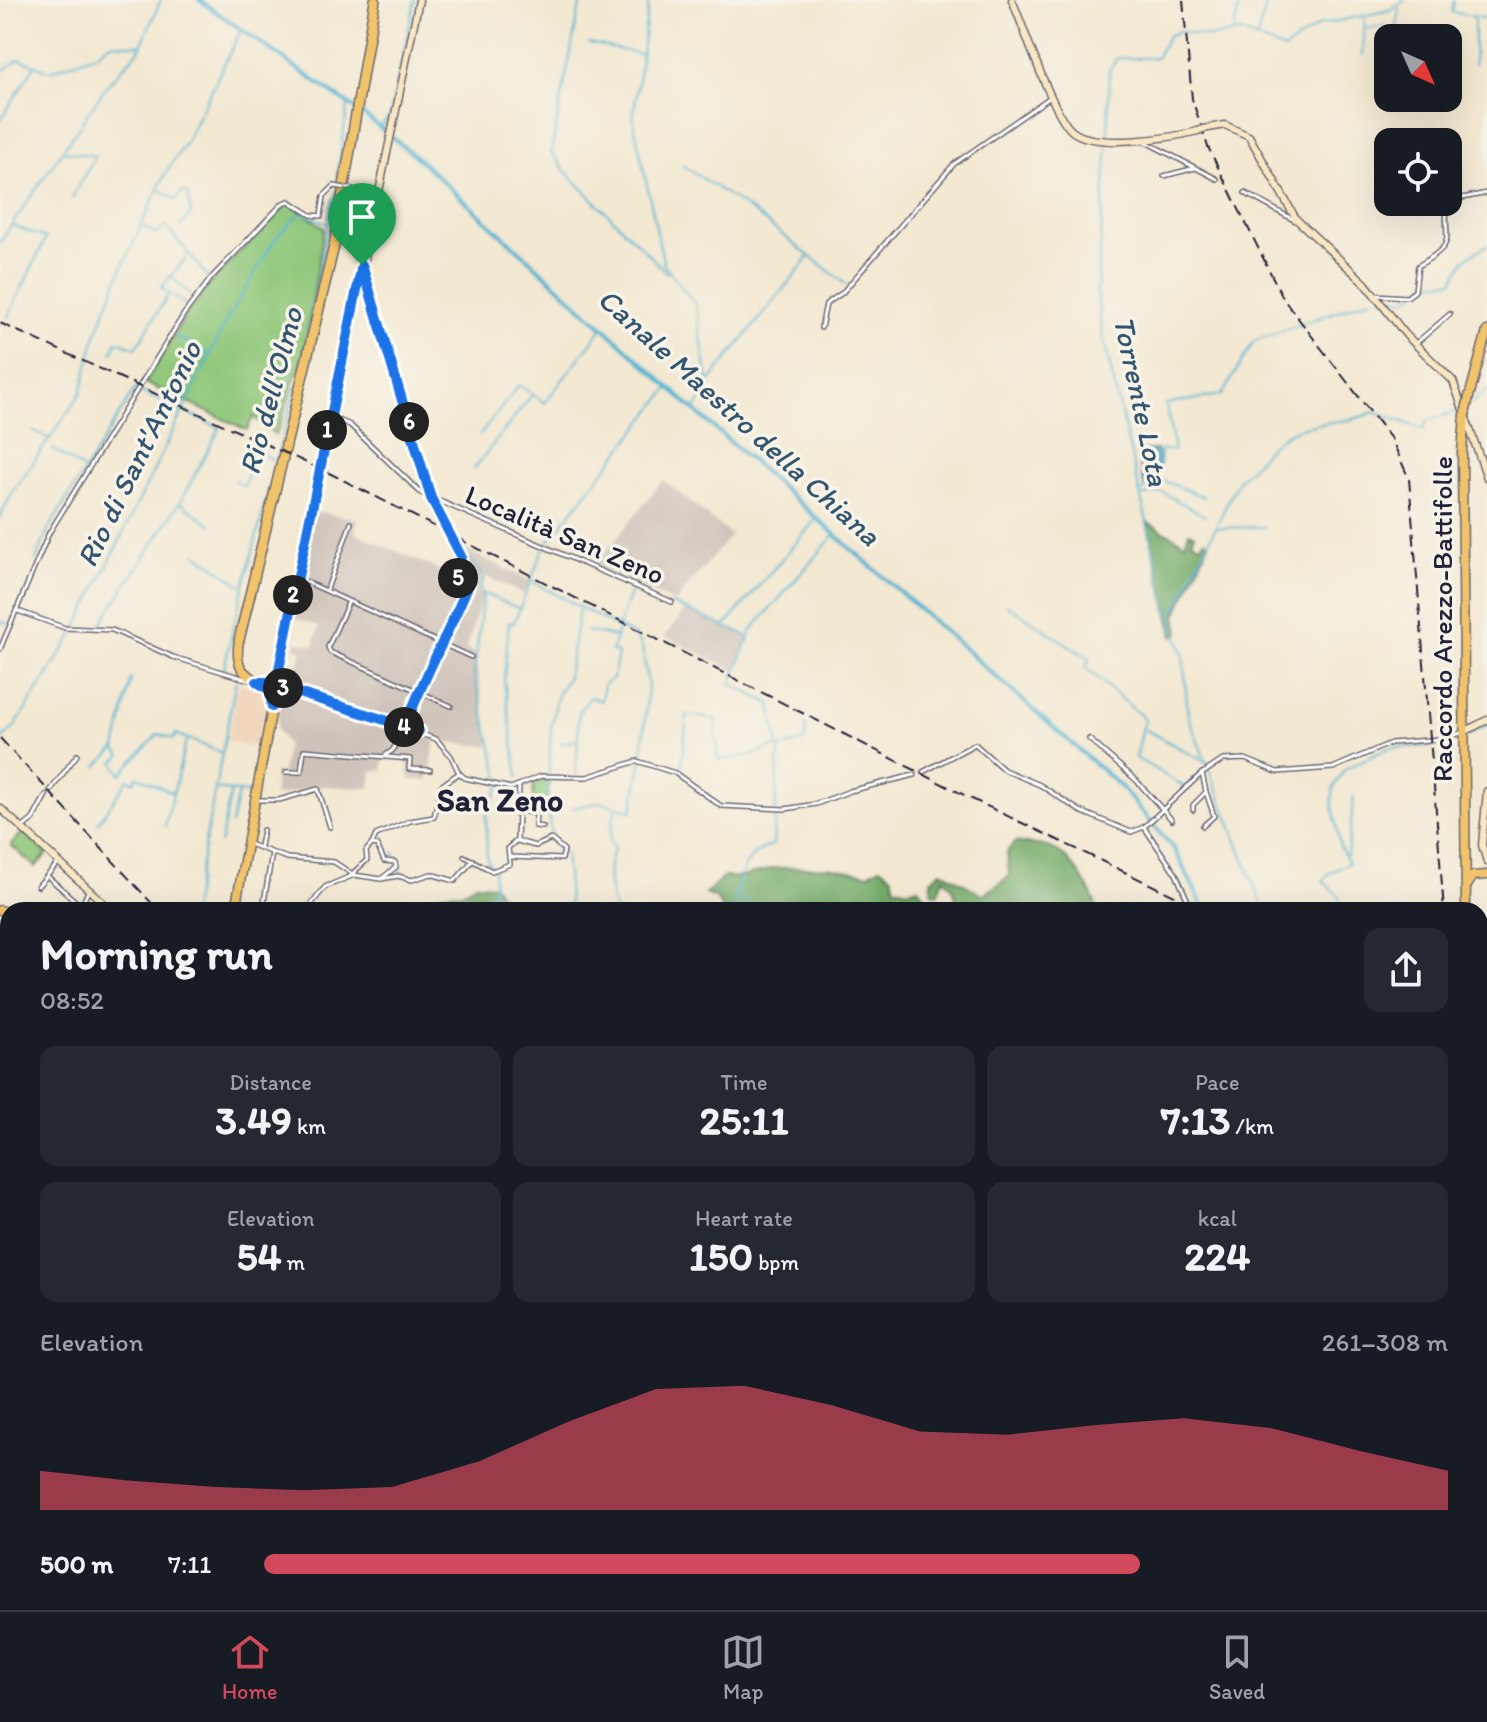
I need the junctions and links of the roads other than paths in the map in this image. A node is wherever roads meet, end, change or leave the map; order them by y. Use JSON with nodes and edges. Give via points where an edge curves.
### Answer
{"nodes":[{"id":1,"x":374,"y":0,"type":"edge"},
{"id":2,"x":419,"y":0,"type":"edge"},
{"id":3,"x":1012,"y":0,"type":"edge"},
{"id":4,"x":1053,"y":97,"type":"junction"},
{"id":5,"x":1139,"y":139,"type":"junction"},
{"id":6,"x":1195,"y":168,"type":"junction"},
{"id":7,"x":1164,"y":176,"type":"dead end"},
{"id":8,"x":1217,"y":179,"type":"dead end"},
{"id":9,"x":1245,"y":193,"type":"dead end"},
{"id":10,"x":1487,"y":193,"type":"edge"},
{"id":11,"x":1462,"y":198,"type":"edge"},
{"id":12,"x":1447,"y":216,"type":"edge"},
{"id":13,"x":1299,"y":222,"type":"junction"},
{"id":14,"x":362,"y":265,"type":"junction"},
{"id":15,"x":1378,"y":297,"type":"junction"},
{"id":16,"x":1450,"y":314,"type":"dead end"},
{"id":17,"x":821,"y":328,"type":"dead end"},
{"id":18,"x":1487,"y":331,"type":"edge"},
{"id":19,"x":1415,"y":344,"type":"junction"},
{"id":20,"x":330,"y":418,"type":"junction"},
{"id":21,"x":1487,"y":478,"type":"edge"},
{"id":22,"x":431,"y":498,"type":"junction"},
{"id":23,"x":351,"y":523,"type":"dead end"},
{"id":24,"x":297,"y":578,"type":"junction"},
{"id":25,"x":327,"y":589,"type":"junction"},
{"id":26,"x":672,"y":602,"type":"dead end"},
{"id":27,"x":348,"y":603,"type":"junction"},
{"id":28,"x":18,"y":611,"type":"junction"},
{"id":29,"x":239,"y":640,"type":"joint"},
{"id":30,"x":442,"y":642,"type":"junction"},
{"id":31,"x":0,"y":649,"type":"edge"},
{"id":32,"x":471,"y":657,"type":"dead end"},
{"id":33,"x":278,"y":674,"type":"joint"},
{"id":34,"x":263,"y":683,"type":"junction"},
{"id":35,"x":419,"y":693,"type":"junction"},
{"id":36,"x":451,"y":706,"type":"dead end"},
{"id":37,"x":272,"y":707,"type":"junction"},
{"id":38,"x":378,"y":718,"type":"junction"},
{"id":39,"x":1487,"y":720,"type":"edge"},
{"id":40,"x":404,"y":726,"type":"junction"},
{"id":41,"x":419,"y":731,"type":"junction"},
{"id":42,"x":1466,"y":731,"type":"junction"},
{"id":43,"x":400,"y":736,"type":"junction"},
{"id":44,"x":1089,"y":739,"type":"dead end"},
{"id":45,"x":393,"y":750,"type":"junction"},
{"id":46,"x":77,"y":755,"type":"dead end"},
{"id":47,"x":384,"y":755,"type":"junction"},
{"id":48,"x":395,"y":756,"type":"junction"},
{"id":49,"x":430,"y":770,"type":"dead end"},
{"id":50,"x":286,"y":772,"type":"dead end"},
{"id":51,"x":923,"y":772,"type":"dead end"},
{"id":52,"x":459,"y":773,"type":"junction"},
{"id":53,"x":1202,"y":773,"type":"junction"},
{"id":54,"x":914,"y":775,"type":"dead end"},
{"id":55,"x":518,"y":785,"type":"junction"},
{"id":56,"x":50,"y":791,"type":"dead end"},
{"id":57,"x":1487,"y":791,"type":"edge"},
{"id":58,"x":1206,"y":792,"type":"junction"},
{"id":59,"x":46,"y":795,"type":"dead end"},
{"id":60,"x":253,"y":800,"type":"junction"},
{"id":61,"x":0,"y":808,"type":"edge"},
{"id":62,"x":517,"y":810,"type":"junction"},
{"id":63,"x":1193,"y":810,"type":"dead end"},
{"id":64,"x":1162,"y":812,"type":"junction"},
{"id":65,"x":1172,"y":820,"type":"dead end"},
{"id":66,"x":1145,"y":826,"type":"junction"},
{"id":67,"x":1203,"y":826,"type":"dead end"},
{"id":68,"x":330,"y":827,"type":"dead end"},
{"id":69,"x":543,"y":827,"type":"dead end"},
{"id":70,"x":22,"y":828,"type":"junction"},
{"id":71,"x":263,"y":830,"type":"dead end"},
{"id":72,"x":517,"y":841,"type":"junction"},
{"id":73,"x":245,"y":844,"type":"junction"},
{"id":74,"x":372,"y":844,"type":"junction"},
{"id":75,"x":260,"y":846,"type":"junction"},
{"id":76,"x":272,"y":851,"type":"junction"},
{"id":77,"x":464,"y":856,"type":"dead end"},
{"id":78,"x":509,"y":857,"type":"junction"},
{"id":79,"x":473,"y":859,"type":"junction"},
{"id":80,"x":59,"y":862,"type":"junction"},
{"id":81,"x":1487,"y":862,"type":"edge"},
{"id":82,"x":353,"y":874,"type":"junction"},
{"id":83,"x":1487,"y":875,"type":"edge"},
{"id":84,"x":47,"y":876,"type":"junction"},
{"id":85,"x":381,"y":879,"type":"junction"},
{"id":86,"x":38,"y":886,"type":"dead end"},
{"id":87,"x":88,"y":890,"type":"junction"},
{"id":88,"x":1466,"y":895,"type":"junction"},
{"id":89,"x":75,"y":902,"type":"edge"},
{"id":90,"x":83,"y":902,"type":"edge"},
{"id":91,"x":102,"y":902,"type":"edge"},
{"id":92,"x":236,"y":902,"type":"edge"},
{"id":93,"x":264,"y":902,"type":"edge"},
{"id":94,"x":313,"y":902,"type":"edge"},
{"id":95,"x":1188,"y":902,"type":"edge"},
{"id":96,"x":1466,"y":902,"type":"edge"}],
"edges":[{"from":1,"to":29,"type":"highway","via":[[313,345]]},
{"from":2,"to":14,"type":"main road"},
{"from":3,"to":4,"type":"main road"},
{"from":4,"to":5,"type":"main road","via":[[1067,126],[1081,137]]},
{"from":4,"to":17,"type":"street","via":[[954,164],[842,293],[826,304]]},
{"from":5,"to":6,"type":"street"},
{"from":5,"to":13,"type":"main road","via":[[1225,125],[1249,136]]},
{"from":6,"to":7,"type":"street"},
{"from":6,"to":8,"type":"street"},
{"from":9,"to":13,"type":"street"},
{"from":10,"to":11,"type":"street"},
{"from":12,"to":15,"type":"street","via":[[1446,245],[1418,266],[1415,291],[1407,297]]},
{"from":13,"to":15,"type":"main road"},
{"from":14,"to":20,"type":"main road"},
{"from":14,"to":22,"type":"street"},
{"from":14,"to":28,"type":"street","bridge":true,"via":[[345,238],[356,203],[351,189],[334,186],[324,196],[321,216],[283,203],[184,314],[49,533]]},
{"from":15,"to":19,"type":"main road"},
{"from":16,"to":19,"type":"street"},
{"from":18,"to":42,"type":"main road","name":"Raccordo Arezzo-Battifolle","bridge":true,"via":[[1465,415],[1462,452]]},
{"from":19,"to":21,"type":"main road","via":[[1457,388]]},
{"from":20,"to":22,"type":"street","name":"Località San Zeno","via":[[350,425],[412,488]]},
{"from":20,"to":24,"type":"main road"},
{"from":22,"to":26,"type":"street","name":"Località San Zeno"},
{"from":22,"to":30,"type":"street","via":[[461,556],[458,578],[467,584]]},
{"from":23,"to":25,"type":"street"},
{"from":24,"to":25,"type":"street"},
{"from":24,"to":33,"type":"main road"},
{"from":25,"to":27,"type":"street"},
{"from":27,"to":30,"type":"street"},
{"from":27,"to":35,"type":"street","via":[[330,652]]},
{"from":28,"to":31,"type":"street"},
{"from":28,"to":34,"type":"street","via":[[65,628],[112,630],[173,657]]},
{"from":29,"to":34,"type":"main road","via":[[237,662]]},
{"from":30,"to":32,"type":"street"},
{"from":30,"to":35,"type":"street"},
{"from":33,"to":34,"type":"main road"},
{"from":34,"to":37,"type":"main road"},
{"from":34,"to":37,"type":"main road","via":[[270,690]]},
{"from":34,"to":38,"type":"street"},
{"from":35,"to":36,"type":"street"},
{"from":35,"to":40,"type":"street"},
{"from":37,"to":60,"type":"main road"},
{"from":38,"to":40,"type":"street"},
{"from":38,"to":43,"type":"street"},
{"from":39,"to":42,"type":"main road"},
{"from":40,"to":41,"type":"street"},
{"from":40,"to":43,"type":"street"},
{"from":41,"to":43,"type":"street"},
{"from":41,"to":52,"type":"street","via":[[436,739]]},
{"from":42,"to":53,"type":"street","via":[[1391,743],[1333,768],[1277,772],[1233,758]]},
{"from":42,"to":88,"type":"main road","name":"Raccordo Arezzo-Battifolle"},
{"from":43,"to":45,"type":"street"},
{"from":44,"to":64,"type":"street","via":[[1136,780]]},
{"from":45,"to":47,"type":"street"},
{"from":45,"to":48,"type":"street"},
{"from":46,"to":56,"type":"street"},
{"from":47,"to":48,"type":"street"},
{"from":47,"to":50,"type":"street","via":[[304,750],[301,772]]},
{"from":48,"to":49,"type":"street","via":[[410,759],[409,769]]},
{"from":51,"to":66,"type":"street","via":[[975,744],[1004,770],[1080,811],[1131,832]]},
{"from":52,"to":55,"type":"street","via":[[493,786]]},
{"from":52,"to":74,"type":"street","via":[[441,786],[434,817],[384,830]]},
{"from":53,"to":58,"type":"street"},
{"from":53,"to":64,"type":"street"},
{"from":54,"to":55,"type":"street","via":[[785,809],[721,806],[671,771],[637,761],[587,777],[541,776]]},
{"from":55,"to":62,"type":"street"},
{"from":57,"to":81,"type":"main road","via":[[1482,845]]},
{"from":58,"to":63,"type":"street"},
{"from":58,"to":67,"type":"street","via":[[1214,816]]},
{"from":59,"to":70,"type":"street"},
{"from":60,"to":68,"type":"street","via":[[279,800],[318,789]]},
{"from":60,"to":73,"type":"main road"},
{"from":61,"to":70,"type":"main road"},
{"from":62,"to":69,"type":"street","via":[[536,814],[535,826]]},
{"from":62,"to":72,"type":"street"},
{"from":64,"to":65,"type":"street"},
{"from":64,"to":66,"type":"street"},
{"from":66,"to":95,"type":"street"},
{"from":70,"to":80,"type":"main road"},
{"from":71,"to":75,"type":"street"},
{"from":72,"to":78,"type":"street","via":[[509,844]]},
{"from":72,"to":78,"type":"street","via":[[536,846],[554,841],[564,850],[562,859]]},
{"from":73,"to":75,"type":"street"},
{"from":73,"to":92,"type":"main road"},
{"from":74,"to":82,"type":"street","via":[[366,862]]},
{"from":74,"to":85,"type":"street","via":[[385,863],[397,864]]},
{"from":75,"to":76,"type":"street"},
{"from":76,"to":82,"type":"street","via":[[287,858],[334,862]]},
{"from":76,"to":93,"type":"street"},
{"from":77,"to":79,"type":"street"},
{"from":78,"to":79,"type":"street","via":[[509,865],[492,871]]},
{"from":79,"to":85,"type":"street","via":[[455,881],[431,874],[412,880]]},
{"from":80,"to":84,"type":"street"},
{"from":80,"to":87,"type":"main road"},
{"from":82,"to":85,"type":"street"},
{"from":82,"to":94,"type":"street","via":[[325,887]]},
{"from":83,"to":88,"type":"main road","via":[[1470,878]]},
{"from":84,"to":86,"type":"street"},
{"from":84,"to":89,"type":"street"},
{"from":87,"to":90,"type":"street"},
{"from":87,"to":91,"type":"main road"},
{"from":88,"to":96,"type":"main road","name":"Raccordo Arezzo-Battifolle"}]}
